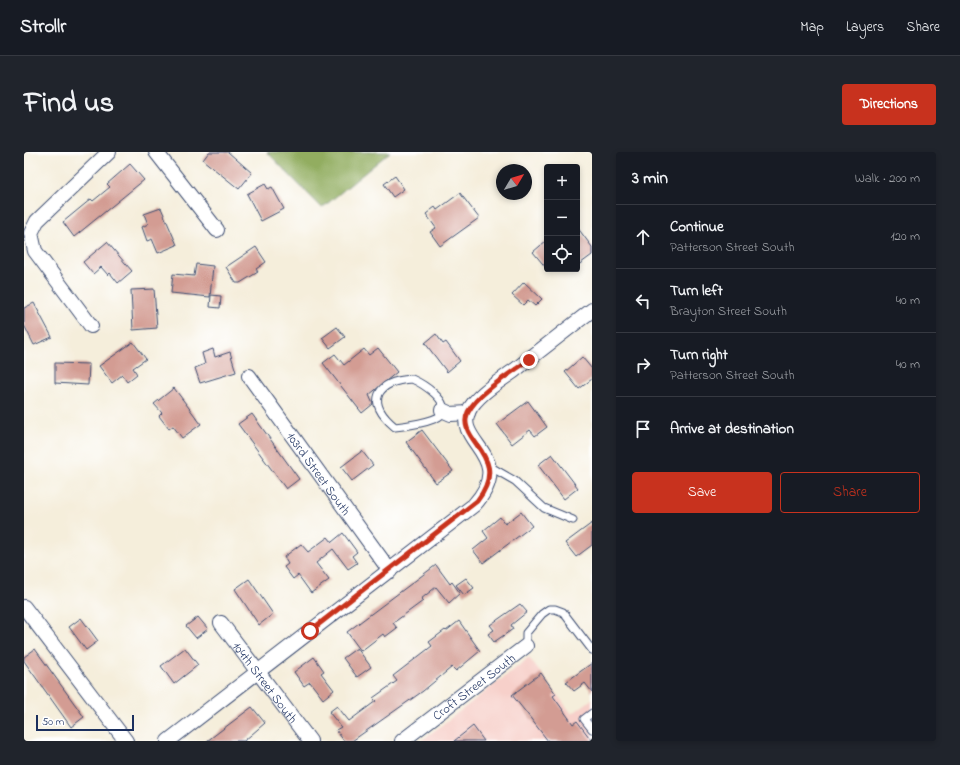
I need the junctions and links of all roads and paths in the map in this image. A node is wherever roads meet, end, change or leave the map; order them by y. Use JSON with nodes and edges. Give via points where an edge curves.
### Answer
{"nodes":[{"id":1,"x":109,"y":152,"type":"edge"},
{"id":2,"x":156,"y":152,"type":"edge"},
{"id":3,"x":216,"y":230,"type":"dead end"},
{"id":4,"x":592,"y":310,"type":"edge"},
{"id":5,"x":91,"y":326,"type":"dead end"},
{"id":6,"x":249,"y":376,"type":"dead end"},
{"id":7,"x":442,"y":410,"type":"junction"},
{"id":8,"x":468,"y":413,"type":"junction"},
{"id":9,"x":489,"y":472,"type":"junction"},
{"id":10,"x":572,"y":520,"type":"dead end"},
{"id":11,"x":390,"y":571,"type":"junction"},
{"id":12,"x":24,"y":607,"type":"edge"},
{"id":13,"x":222,"y":623,"type":"dead end"},
{"id":14,"x":526,"y":646,"type":"joint"},
{"id":15,"x":592,"y":650,"type":"edge"},
{"id":16,"x":258,"y":671,"type":"junction"},
{"id":17,"x":592,"y":713,"type":"edge"},
{"id":18,"x":592,"y":729,"type":"edge"},
{"id":19,"x":126,"y":741,"type":"edge"},
{"id":20,"x":168,"y":741,"type":"edge"},
{"id":21,"x":310,"y":741,"type":"edge"},
{"id":22,"x":402,"y":741,"type":"edge"}],
"edges":[{"from":1,"to":5,"type":"street","via":[[37,221],[31,233],[34,251]]},
{"from":2,"to":3,"type":"street"},
{"from":4,"to":8,"type":"street","via":[[483,395]]},
{"from":6,"to":11,"type":"street","name":"103rd Street South"},
{"from":7,"to":7,"type":"lane","via":[[441,402],[434,393],[412,379],[400,380],[388,386],[379,393],[377,403],[380,412],[395,427],[431,420],[440,415]]},
{"from":7,"to":8,"type":"street","via":[[451,414]]},
{"from":8,"to":9,"type":"street","via":[[468,429]]},
{"from":9,"to":10,"type":"lane","via":[[515,481],[544,508]]},
{"from":9,"to":11,"type":"street","via":[[485,490],[474,505]]},
{"from":11,"to":16,"type":"street"},
{"from":12,"to":19,"type":"street"},
{"from":13,"to":16,"type":"street","name":"104th Street South"},
{"from":14,"to":15,"type":"lane","via":[[526,633],[542,614],[549,609],[555,609],[563,612]]},
{"from":14,"to":22,"type":"street","name":"Croft Street South"},
{"from":16,"to":20,"type":"street"},
{"from":16,"to":21,"type":"street","name":"104th Street South"},
{"from":17,"to":18,"type":"lane","via":[[584,719]]}]}
